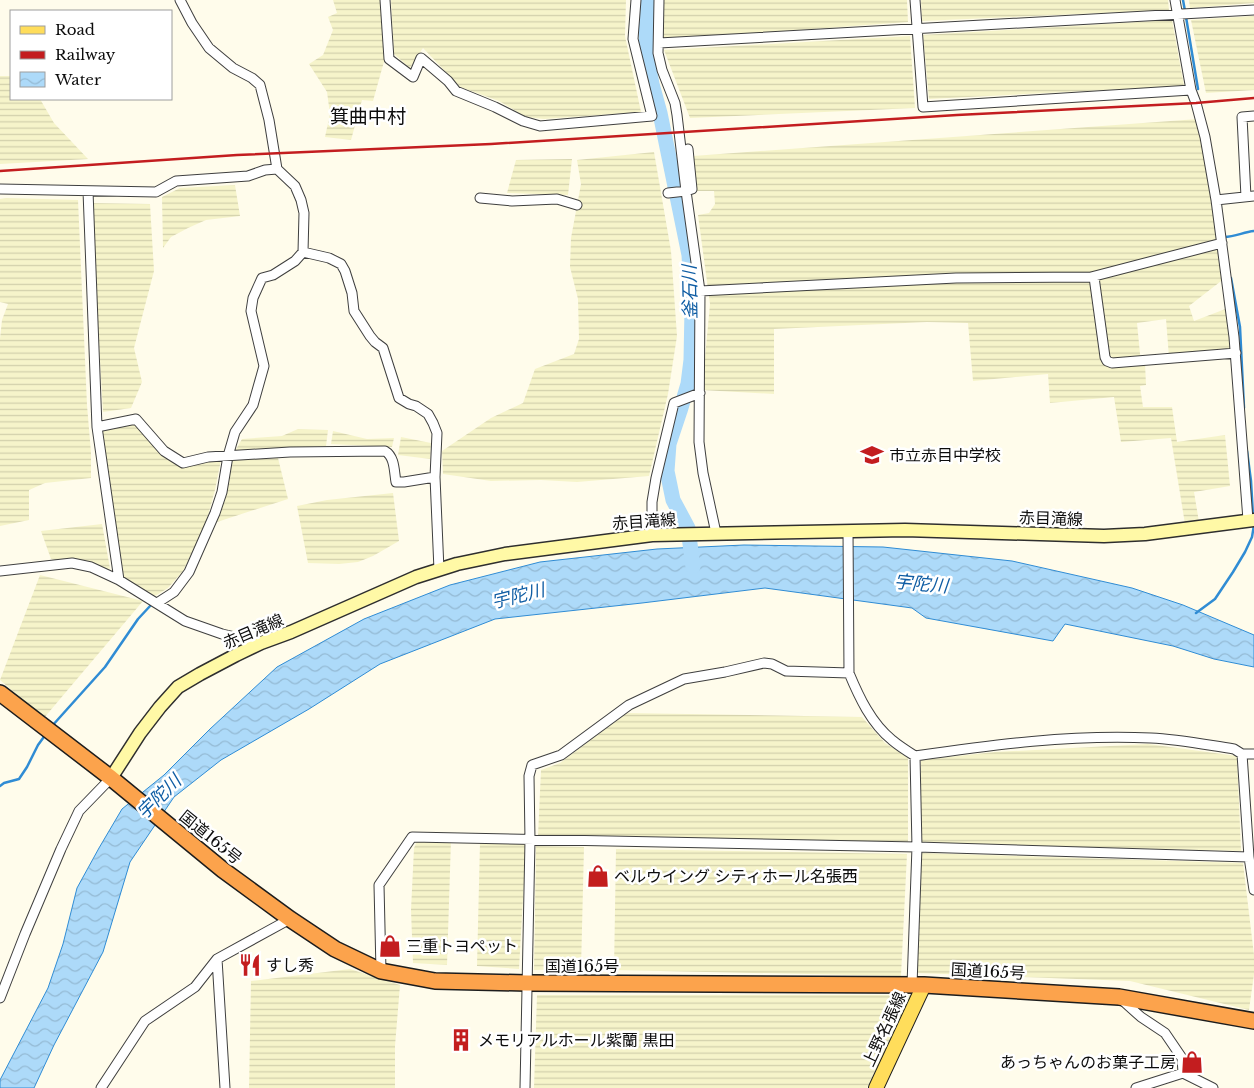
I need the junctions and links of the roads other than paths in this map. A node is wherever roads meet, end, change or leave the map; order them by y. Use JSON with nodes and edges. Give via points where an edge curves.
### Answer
{"nodes":[{"id":1,"x":180,"y":0,"type":"edge"},
{"id":2,"x":385,"y":0,"type":"edge"},
{"id":3,"x":636,"y":0,"type":"edge"},
{"id":4,"x":660,"y":0,"type":"edge"},
{"id":5,"x":915,"y":0,"type":"edge"},
{"id":6,"x":1175,"y":0,"type":"edge"},
{"id":7,"x":1254,"y":10,"type":"edge"},
{"id":8,"x":1182,"y":14,"type":"junction"},
{"id":9,"x":916,"y":28,"type":"junction"},
{"id":10,"x":659,"y":44,"type":"junction"},
{"id":11,"x":1191,"y":90,"type":"junction"},
{"id":12,"x":1254,"y":116,"type":"edge"},
{"id":13,"x":688,"y":149,"type":"dead end"},
{"id":14,"x":1254,"y":157,"type":"edge"},
{"id":15,"x":1244,"y":158,"type":"junction"},
{"id":16,"x":277,"y":168,"type":"junction"},
{"id":17,"x":0,"y":189,"type":"edge"},
{"id":18,"x":88,"y":191,"type":"junction"},
{"id":19,"x":685,"y":191,"type":"junction"},
{"id":20,"x":669,"y":193,"type":"dead end"},
{"id":21,"x":1250,"y":196,"type":"edge"},
{"id":22,"x":480,"y":198,"type":"dead end"},
{"id":23,"x":1216,"y":200,"type":"junction"},
{"id":24,"x":577,"y":205,"type":"dead end"},
{"id":25,"x":1222,"y":242,"type":"junction"},
{"id":26,"x":303,"y":252,"type":"junction"},
{"id":27,"x":1094,"y":277,"type":"junction"},
{"id":28,"x":700,"y":291,"type":"junction"},
{"id":29,"x":1236,"y":353,"type":"junction"},
{"id":30,"x":700,"y":393,"type":"junction"},
{"id":31,"x":97,"y":428,"type":"junction"},
{"id":32,"x":228,"y":456,"type":"junction"},
{"id":33,"x":435,"y":477,"type":"junction"},
{"id":34,"x":1251,"y":520,"type":"edge"},
{"id":35,"x":716,"y":533,"type":"junction"},
{"id":36,"x":848,"y":534,"type":"junction"},
{"id":37,"x":652,"y":535,"type":"junction"},
{"id":38,"x":439,"y":570,"type":"junction"},
{"id":39,"x":0,"y":571,"type":"edge"},
{"id":40,"x":119,"y":580,"type":"junction"},
{"id":41,"x":157,"y":603,"type":"junction"},
{"id":42,"x":261,"y":643,"type":"junction"},
{"id":43,"x":849,"y":673,"type":"junction"},
{"id":44,"x":0,"y":693,"type":"edge"},
{"id":45,"x":1242,"y":754,"type":"junction"},
{"id":46,"x":1254,"y":754,"type":"edge"},
{"id":47,"x":915,"y":756,"type":"junction"},
{"id":48,"x":116,"y":782,"type":"junction"},
{"id":49,"x":530,"y":840,"type":"junction"},
{"id":50,"x":917,"y":848,"type":"junction"},
{"id":51,"x":1249,"y":857,"type":"junction"},
{"id":52,"x":1254,"y":890,"type":"edge"},
{"id":53,"x":290,"y":919,"type":"junction"},
{"id":54,"x":216,"y":959,"type":"junction"},
{"id":55,"x":381,"y":972,"type":"junction"},
{"id":56,"x":527,"y":983,"type":"junction"},
{"id":57,"x":918,"y":985,"type":"junction"},
{"id":58,"x":1119,"y":997,"type":"junction"},
{"id":59,"x":0,"y":998,"type":"edge"},
{"id":60,"x":1254,"y":1020,"type":"edge"},
{"id":61,"x":1183,"y":1073,"type":"junction"},
{"id":62,"x":101,"y":1088,"type":"edge"},
{"id":63,"x":226,"y":1088,"type":"edge"},
{"id":64,"x":525,"y":1088,"type":"edge"},
{"id":65,"x":876,"y":1088,"type":"edge"},
{"id":66,"x":1136,"y":1088,"type":"edge"},
{"id":67,"x":1213,"y":1088,"type":"edge"}],
"edges":[{"from":1,"to":16,"type":"street","via":[[209,48],[260,85]]},
{"from":2,"to":3,"type":"street","via":[[389,59],[413,77],[421,58],[456,91],[540,126],[652,116],[633,39]]},
{"from":4,"to":10,"type":"street"},
{"from":5,"to":9,"type":"street"},
{"from":6,"to":8,"type":"street"},
{"from":7,"to":8,"type":"street"},
{"from":8,"to":9,"type":"street"},
{"from":8,"to":11,"type":"street"},
{"from":9,"to":10,"type":"street"},
{"from":9,"to":11,"type":"street","via":[[923,107]]},
{"from":10,"to":19,"type":"street","via":[[662,70],[678,115]]},
{"from":11,"to":23,"type":"street","via":[[1205,137]]},
{"from":12,"to":15,"type":"street","via":[[1242,117]]},
{"from":13,"to":19,"type":"street","via":[[692,188]]},
{"from":14,"to":15,"type":"street"},
{"from":15,"to":21,"type":"street"},
{"from":16,"to":18,"type":"street","via":[[248,176],[176,181],[156,192]]},
{"from":16,"to":26,"type":"street","via":[[295,186],[301,200]]},
{"from":17,"to":18,"type":"street"},
{"from":18,"to":31,"type":"street"},
{"from":19,"to":20,"type":"street"},
{"from":19,"to":28,"type":"street"},
{"from":21,"to":23,"type":"street"},
{"from":22,"to":24,"type":"street","via":[[512,201],[557,199]]},
{"from":23,"to":25,"type":"street"},
{"from":25,"to":27,"type":"street"},
{"from":25,"to":29,"type":"street"},
{"from":26,"to":32,"type":"street","via":[[273,275],[262,278],[253,298],[251,311],[264,366],[254,405],[235,432]]},
{"from":26,"to":33,"type":"street","via":[[341,264],[352,293],[354,311],[370,336],[383,348],[399,398],[428,414],[433,423],[437,433]]},
{"from":27,"to":28,"type":"street","via":[[956,278]]},
{"from":27,"to":29,"type":"street","via":[[1107,361]]},
{"from":28,"to":30,"type":"street"},
{"from":29,"to":34,"type":"street"},
{"from":30,"to":35,"type":"street","via":[[699,442]]},
{"from":30,"to":37,"type":"street","via":[[674,403],[656,478]]},
{"from":31,"to":32,"type":"street","via":[[136,419],[164,451],[183,463]]},
{"from":31,"to":40,"type":"street"},
{"from":32,"to":33,"type":"street","via":[[385,450],[393,461],[396,482]]},
{"from":32,"to":41,"type":"street","via":[[215,513],[189,572],[174,592]]},
{"from":33,"to":38,"type":"street"},
{"from":34,"to":36,"type":"main road","name":"赤目滝線","via":[[1104,536],[905,530]]},
{"from":35,"to":36,"type":"main road","name":"赤目滝線"},
{"from":35,"to":37,"type":"main road","name":"赤目滝線"},
{"from":36,"to":43,"type":"street"},
{"from":37,"to":38,"type":"main road","name":"赤目滝線","via":[[505,554]]},
{"from":38,"to":42,"type":"main road","name":"赤目滝線"},
{"from":39,"to":40,"type":"street","via":[[72,563],[91,567]]},
{"from":40,"to":41,"type":"street"},
{"from":41,"to":42,"type":"street","via":[[185,621]]},
{"from":42,"to":48,"type":"main road","name":"赤目滝線","via":[[178,687],[140,733]]},
{"from":43,"to":47,"type":"street","via":[[876,723],[891,740]]},
{"from":43,"to":49,"type":"street","via":[[786,671],[764,663],[684,679],[629,705],[561,756],[532,765],[529,776]]},
{"from":44,"to":48,"type":"highway","name":"国道165号"},
{"from":45,"to":46,"type":"street"},
{"from":45,"to":47,"type":"street","via":[[1234,749],[1153,738],[1106,737],[1046,740]]},
{"from":45,"to":51,"type":"street"},
{"from":47,"to":50,"type":"street"},
{"from":48,"to":53,"type":"highway","name":"国道165号","via":[[223,870]]},
{"from":48,"to":59,"type":"street","via":[[79,811]]},
{"from":49,"to":50,"type":"street"},
{"from":49,"to":55,"type":"street","via":[[412,837],[379,884]]},
{"from":49,"to":56,"type":"street"},
{"from":50,"to":51,"type":"street"},
{"from":50,"to":57,"type":"street"},
{"from":51,"to":52,"type":"street"},
{"from":53,"to":54,"type":"street"},
{"from":53,"to":55,"type":"highway","name":"国道165号","via":[[335,949]]},
{"from":54,"to":62,"type":"street","via":[[195,987],[145,1021]]},
{"from":54,"to":63,"type":"street"},
{"from":55,"to":56,"type":"highway","name":"国道165号","via":[[435,981]]},
{"from":56,"to":57,"type":"highway","name":"国道165号"},
{"from":56,"to":64,"type":"street"},
{"from":57,"to":58,"type":"highway","name":"国道165号"},
{"from":57,"to":65,"type":"main road","name":"上野名張線"},
{"from":58,"to":60,"type":"highway","name":"国道165号"},
{"from":58,"to":61,"type":"street","via":[[1165,1033],[1182,1058]]},
{"from":61,"to":66,"type":"street"},
{"from":61,"to":67,"type":"street"}]}
